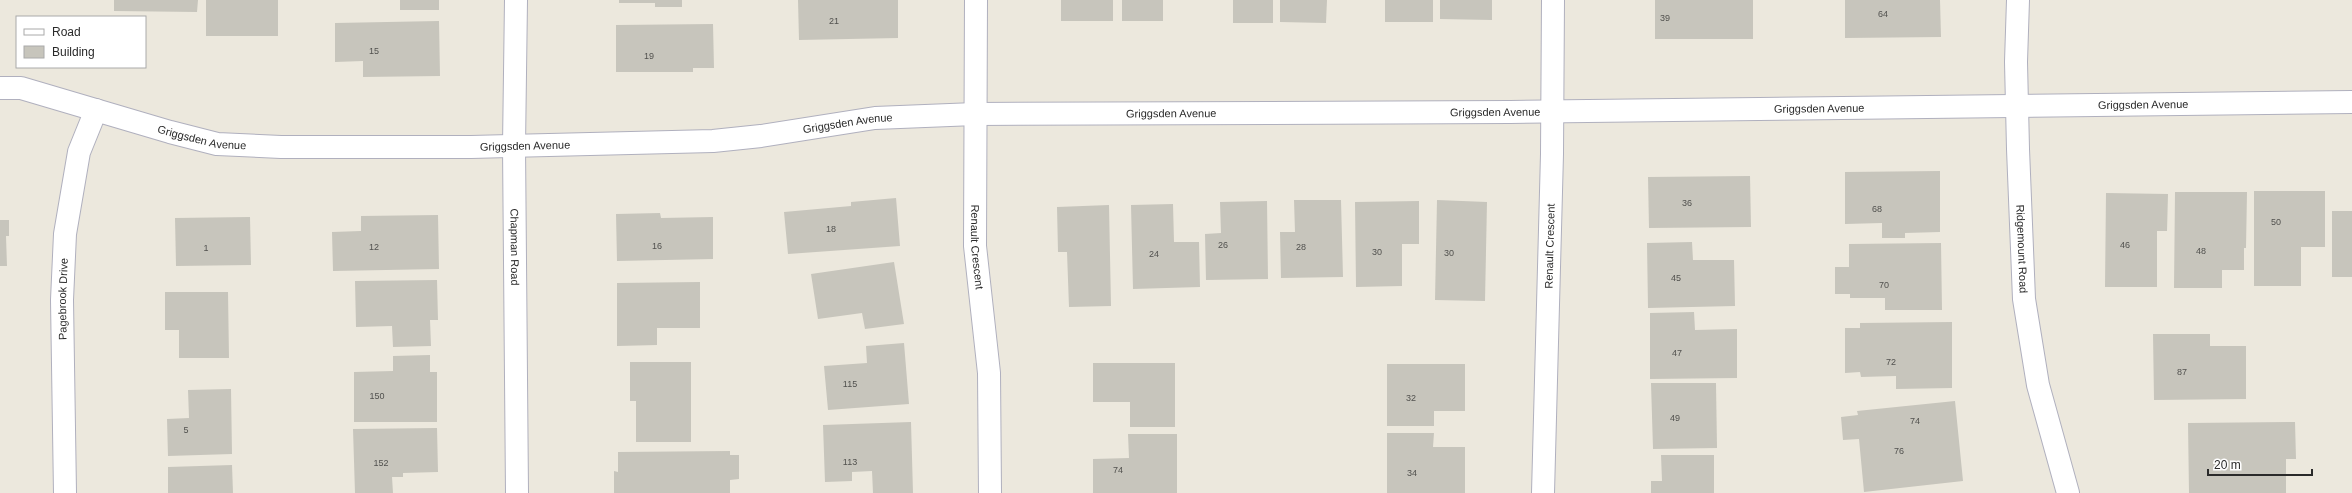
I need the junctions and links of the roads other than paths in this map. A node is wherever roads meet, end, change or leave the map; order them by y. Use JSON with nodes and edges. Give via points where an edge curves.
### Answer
{"nodes":[{"id":1,"x":516,"y":0,"type":"edge"},
{"id":2,"x":976,"y":0,"type":"edge"},
{"id":3,"x":1553,"y":0,"type":"edge"},
{"id":4,"x":2018,"y":0,"type":"edge"},
{"id":5,"x":0,"y":88,"type":"edge"},
{"id":6,"x":2352,"y":102,"type":"edge"},
{"id":7,"x":2017,"y":106,"type":"junction"},
{"id":8,"x":96,"y":110,"type":"junction"},
{"id":9,"x":1553,"y":111,"type":"junction"},
{"id":10,"x":976,"y":114,"type":"junction"},
{"id":11,"x":514,"y":146,"type":"junction"},
{"id":12,"x":65,"y":493,"type":"edge"},
{"id":13,"x":517,"y":493,"type":"edge"},
{"id":14,"x":990,"y":493,"type":"edge"},
{"id":15,"x":1543,"y":493,"type":"edge"},
{"id":16,"x":2068,"y":493,"type":"edge"}],
"edges":[{"from":1,"to":11,"type":"street","name":"Chapman Road"},
{"from":2,"to":10,"type":"street","name":"Renault Crescent"},
{"from":3,"to":9,"type":"street","name":"Renault Crescent"},
{"from":4,"to":7,"type":"street","name":"Ridgemount Road"},
{"from":5,"to":8,"type":"street","name":"Griggsden Avenue","via":[[21,88]]},
{"from":6,"to":7,"type":"street","name":"Griggsden Avenue"},
{"from":7,"to":9,"type":"street","name":"Griggsden Avenue"},
{"from":7,"to":16,"type":"street","name":"Ridgemount Road","via":[[2024,298],[2038,385]]},
{"from":8,"to":11,"type":"street","name":"Griggsden Avenue","via":[[217,144],[281,147]]},
{"from":8,"to":12,"type":"street","name":"Pagebrook Drive","via":[[79,152],[65,234],[62,300]]},
{"from":9,"to":10,"type":"street","name":"Griggsden Avenue"},
{"from":9,"to":15,"type":"street","name":"Renault Crescent"},
{"from":10,"to":11,"type":"street","name":"Griggsden Avenue","via":[[874,118],[713,141]]},
{"from":10,"to":14,"type":"street","name":"Renault Crescent","via":[[976,246],[989,373]]},
{"from":11,"to":13,"type":"street","name":"Chapman Road"}]}
